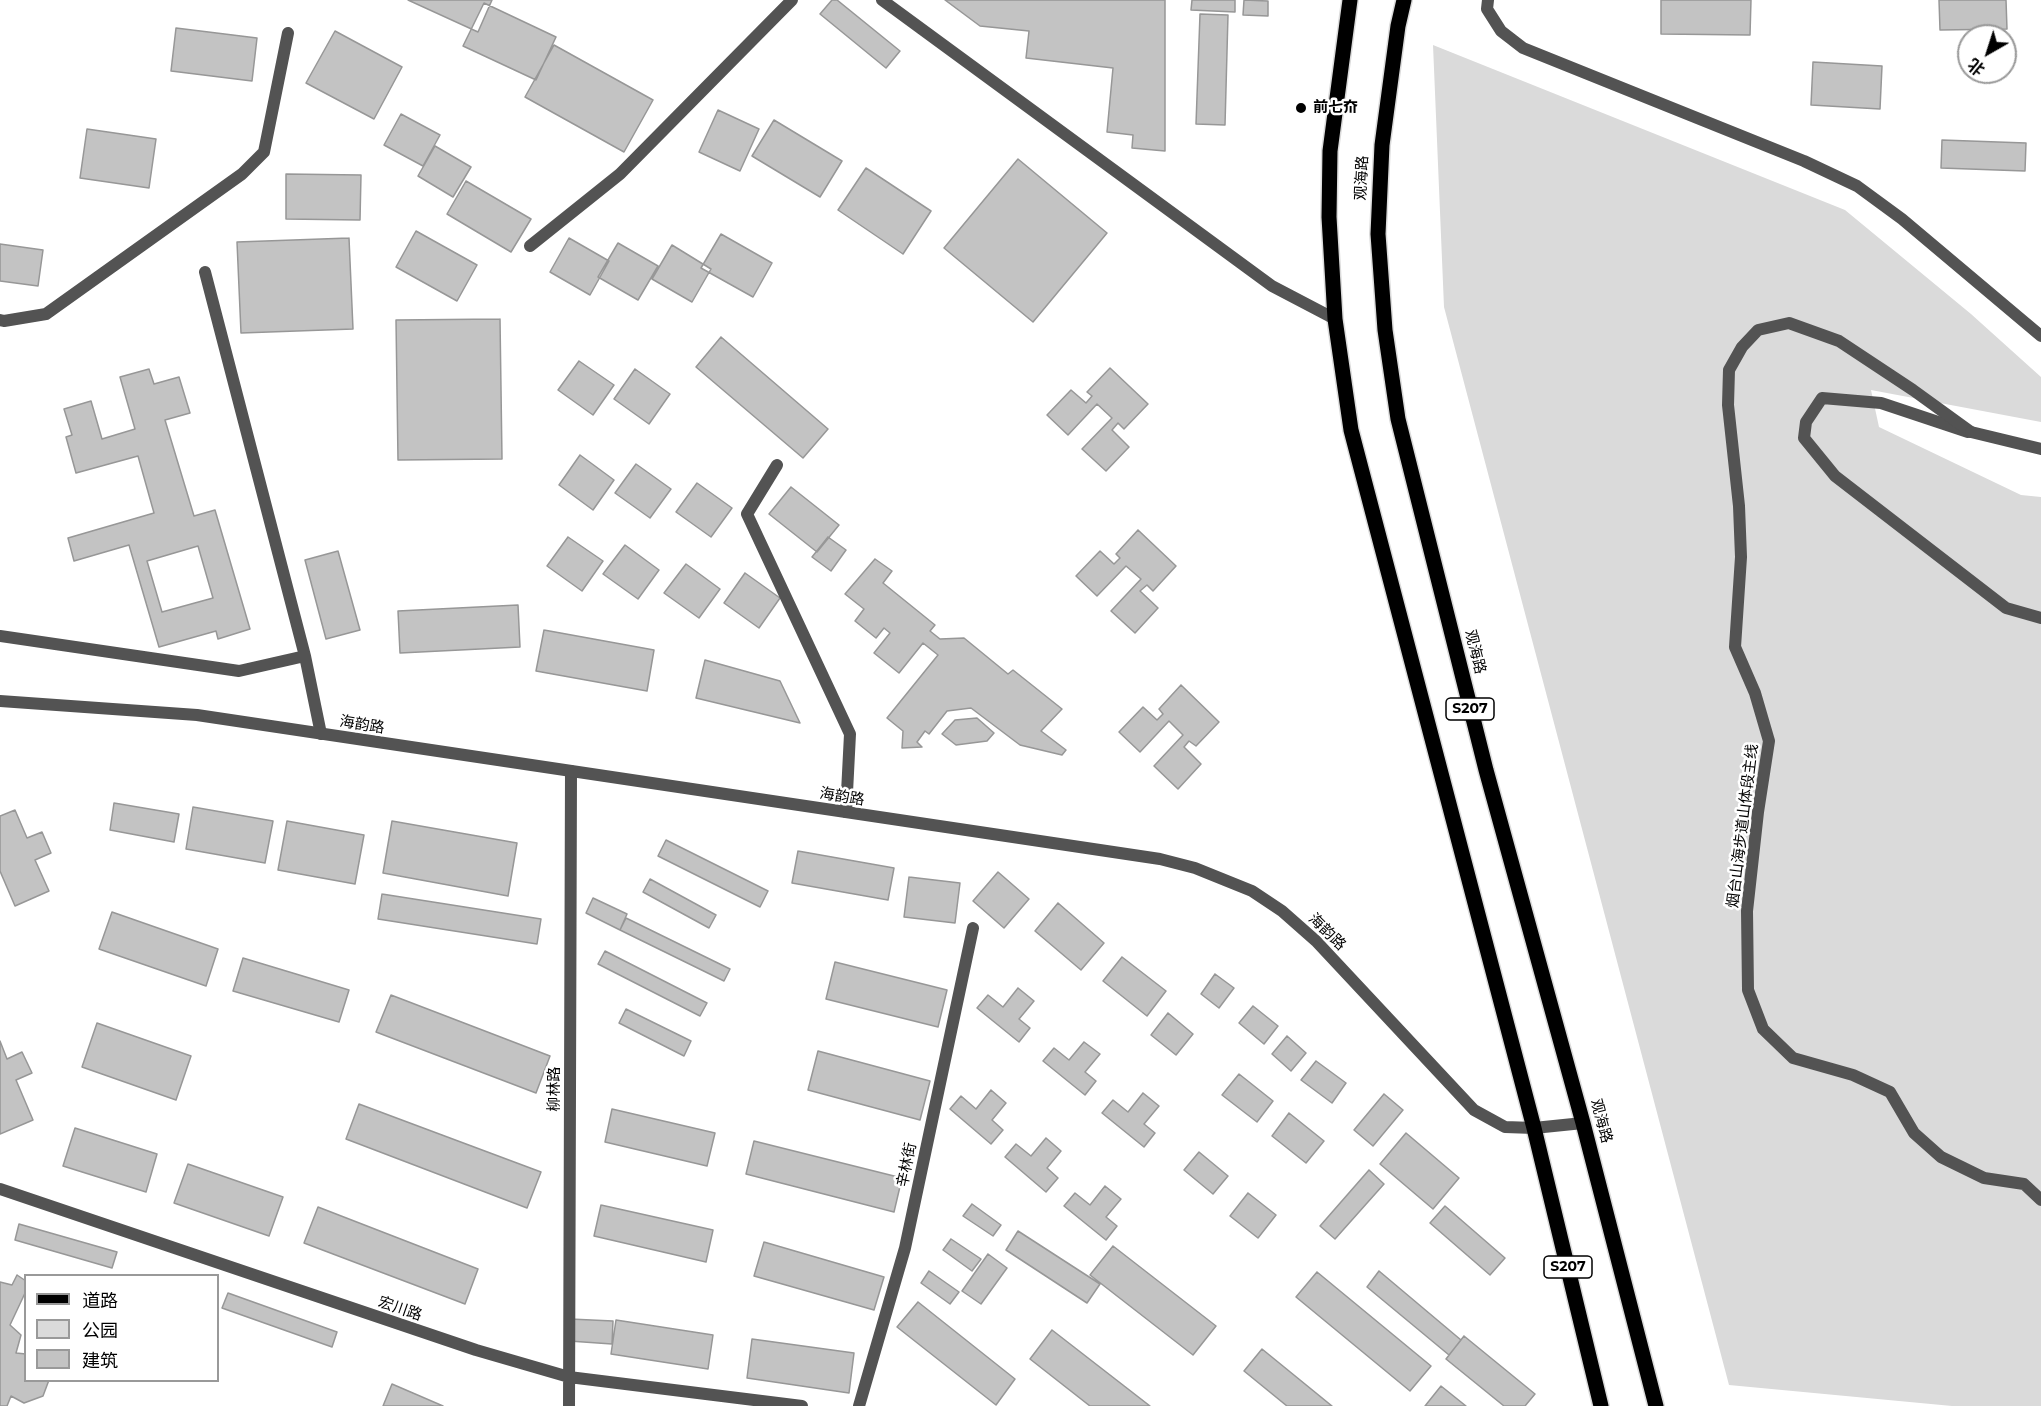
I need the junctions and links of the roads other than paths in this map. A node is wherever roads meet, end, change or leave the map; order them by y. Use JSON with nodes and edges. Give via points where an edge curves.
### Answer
{"nodes":[{"id":1,"x":792,"y":0,"type":"edge"},
{"id":2,"x":882,"y":0,"type":"edge"},
{"id":3,"x":1350,"y":0,"type":"edge"},
{"id":4,"x":1404,"y":0,"type":"edge"},
{"id":5,"x":1488,"y":0,"type":"edge"},
{"id":6,"x":288,"y":33,"type":"dead end"},
{"id":7,"x":530,"y":246,"type":"dead end"},
{"id":8,"x":205,"y":272,"type":"dead end"},
{"id":9,"x":1335,"y":319,"type":"junction"},
{"id":10,"x":0,"y":320,"type":"edge"},
{"id":11,"x":2041,"y":336,"type":"edge"},
{"id":12,"x":1971,"y":432,"type":"junction"},
{"id":13,"x":2041,"y":449,"type":"edge"},
{"id":14,"x":777,"y":465,"type":"dead end"},
{"id":15,"x":2041,"y":618,"type":"edge"},
{"id":16,"x":0,"y":636,"type":"edge"},
{"id":17,"x":305,"y":656,"type":"junction"},
{"id":18,"x":0,"y":700,"type":"edge"},
{"id":19,"x":321,"y":734,"type":"junction"},
{"id":20,"x":571,"y":771,"type":"junction"},
{"id":21,"x":846,"y":812,"type":"junction"},
{"id":22,"x":973,"y":928,"type":"dead end"},
{"id":23,"x":1583,"y":1124,"type":"junction"},
{"id":24,"x":1534,"y":1128,"type":"junction"},
{"id":25,"x":0,"y":1189,"type":"edge"},
{"id":26,"x":2041,"y":1200,"type":"edge"},
{"id":27,"x":569,"y":1377,"type":"junction"},
{"id":28,"x":569,"y":1406,"type":"edge"},
{"id":29,"x":802,"y":1406,"type":"edge"},
{"id":30,"x":859,"y":1406,"type":"edge"},
{"id":31,"x":1601,"y":1406,"type":"edge"},
{"id":32,"x":1656,"y":1406,"type":"edge"}],
"edges":[{"from":1,"to":7,"type":"street","via":[[620,174]]},
{"from":2,"to":9,"type":"street","via":[[1272,286]]},
{"from":3,"to":9,"type":"main road","number":"S207","via":[[1330,151]]},
{"from":4,"to":23,"type":"main road","name":"观海路","number":"S207","via":[[1382,145],[1378,234],[1385,330],[1398,419],[1486,770]]},
{"from":5,"to":11,"type":"street","via":[[1487,9],[1501,31],[1523,48],[1857,186]]},
{"from":6,"to":10,"type":"street","via":[[264,152],[242,174],[46,314]]},
{"from":8,"to":17,"type":"street"},
{"from":9,"to":24,"type":"main road","number":"S207","via":[[1351,430]]},
{"from":12,"to":13,"type":"street","name":"烟台山海步道山体段主线"},
{"from":12,"to":15,"type":"street","via":[[1881,403],[1822,398],[1806,422],[1804,438],[1835,476],[2006,608]]},
{"from":12,"to":26,"type":"street","name":"烟台山海步道山体段主线","via":[[1839,341],[1789,323],[1758,330],[1728,370],[1741,557],[1735,647],[1755,693],[1769,741],[1747,911],[1748,990],[1764,1029],[1792,1058],[1853,1075],[1890,1092],[1914,1133],[1941,1157],[1984,1178],[2024,1184]]},
{"from":14,"to":21,"type":"street","via":[[747,514],[850,734]]},
{"from":16,"to":17,"type":"street","via":[[239,671]]},
{"from":17,"to":19,"type":"street"},
{"from":18,"to":19,"type":"street","name":"海韵路","via":[[197,715]]},
{"from":19,"to":20,"type":"street","name":"海韵路"},
{"from":20,"to":21,"type":"street","name":"海韵路"},
{"from":20,"to":27,"type":"street","name":"柳林路"},
{"from":21,"to":24,"type":"street","name":"海韵路","via":[[1160,859],[1252,891],[1316,940],[1474,1110],[1504,1127]]},
{"from":22,"to":30,"type":"street","name":"辛林街","via":[[905,1248]]},
{"from":23,"to":24,"type":"street","name":"海韵路"},
{"from":23,"to":32,"type":"main road","name":"观海路","number":"S207"},
{"from":24,"to":31,"type":"main road","number":"S207"},
{"from":25,"to":27,"type":"street","name":"宏川路","via":[[477,1350]]},
{"from":27,"to":28,"type":"street","name":"柳林路"},
{"from":27,"to":29,"type":"street","name":"宏川路"}]}
